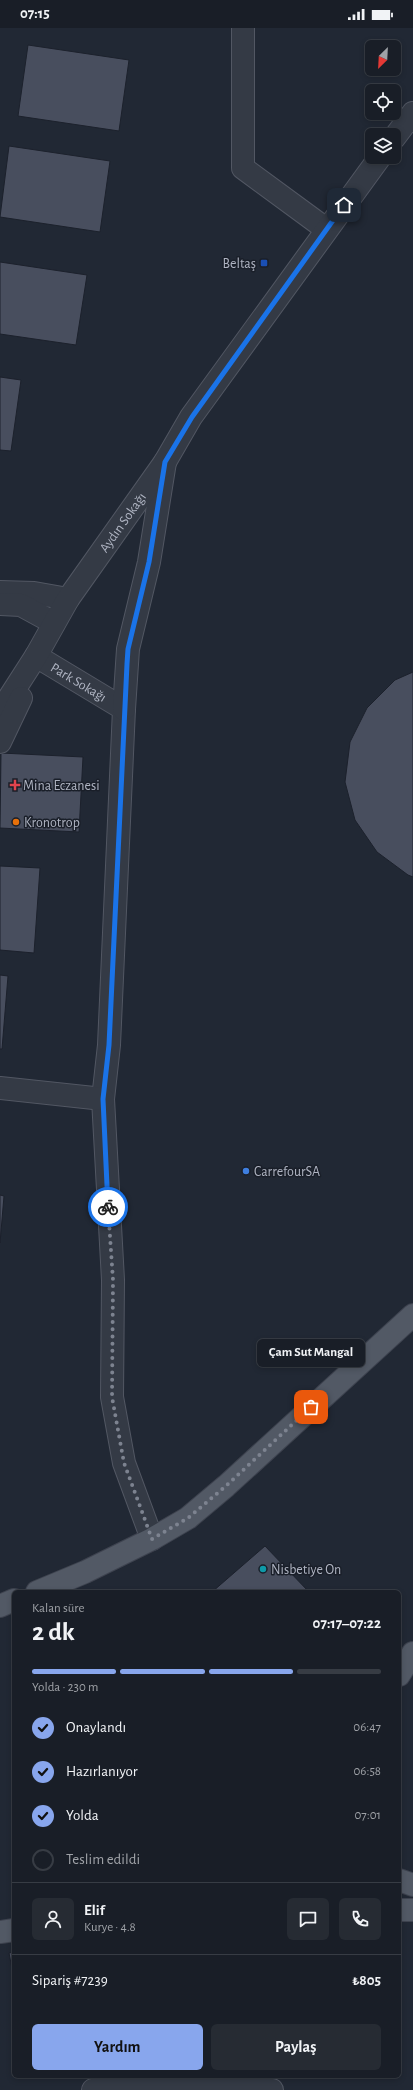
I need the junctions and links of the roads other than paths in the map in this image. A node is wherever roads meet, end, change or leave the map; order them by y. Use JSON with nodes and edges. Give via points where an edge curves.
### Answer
{"nodes":[{"id":1,"x":243,"y":28,"type":"edge"},
{"id":2,"x":413,"y":113,"type":"edge"},
{"id":3,"x":401,"y":129,"type":"edge"},
{"id":4,"x":375,"y":164,"type":"edge"},
{"id":5,"x":326,"y":229,"type":"junction"},
{"id":6,"x":165,"y":462,"type":"junction"},
{"id":7,"x":0,"y":592,"type":"edge"},
{"id":8,"x":68,"y":599,"type":"junction"},
{"id":9,"x":0,"y":604,"type":"edge"},
{"id":10,"x":54,"y":623,"type":"junction"},
{"id":11,"x":36,"y":656,"type":"junction"},
{"id":12,"x":124,"y":709,"type":"junction"},
{"id":13,"x":0,"y":712,"type":"edge"},
{"id":14,"x":0,"y":742,"type":"edge"},
{"id":15,"x":0,"y":1088,"type":"edge"},
{"id":16,"x":103,"y":1099,"type":"junction"},
{"id":17,"x":413,"y":1315,"type":"edge"},
{"id":18,"x":152,"y":1539,"type":"junction"},
{"id":19,"x":42,"y":1590,"type":"edge"},
{"id":20,"x":12,"y":1601,"type":"edge"},
{"id":21,"x":0,"y":1606,"type":"edge"},
{"id":22,"x":413,"y":1653,"type":"edge"},
{"id":23,"x":401,"y":1671,"type":"edge"},
{"id":24,"x":401,"y":1881,"type":"edge"},
{"id":25,"x":413,"y":1886,"type":"edge"},
{"id":26,"x":401,"y":1910,"type":"edge"},
{"id":27,"x":413,"y":1910,"type":"edge"},
{"id":28,"x":12,"y":1930,"type":"edge"},
{"id":29,"x":0,"y":1932,"type":"edge"},
{"id":30,"x":93,"y":2090,"type":"edge"},
{"id":31,"x":272,"y":2090,"type":"edge"}],
"edges":[{"from":1,"to":5,"type":"street","via":[[243,168]]},
{"from":2,"to":3,"type":"street"},
{"from":4,"to":5,"type":"street","name":"Aydın Sokağı"},
{"from":5,"to":6,"type":"street","name":"Aydın Sokağı","via":[[192,417]]},
{"from":6,"to":8,"type":"street","name":"Aydın Sokağı"},
{"from":6,"to":12,"type":"street","via":[[149,562],[128,649]]},
{"from":7,"to":8,"type":"street","via":[[34,593]]},
{"from":8,"to":10,"type":"street","name":"Aydın Sokağı"},
{"from":9,"to":10,"type":"street","via":[[21,605]]},
{"from":10,"to":11,"type":"street","name":"Aydın Sokağı"},
{"from":11,"to":12,"type":"street","name":"Park Sokağı"},
{"from":11,"to":13,"type":"street","name":"Aydın Sokağı"},
{"from":11,"to":14,"type":"street","name":"Aydın Sokağı","via":[[18,706]]},
{"from":12,"to":16,"type":"street","via":[[109,1045]]},
{"from":15,"to":16,"type":"street"},
{"from":16,"to":18,"type":"street","via":[[113,1280],[112,1397],[124,1463]]},
{"from":17,"to":18,"type":"main road","via":[[226,1486],[188,1518]]},
{"from":18,"to":19,"type":"main road"},
{"from":20,"to":21,"type":"main road"},
{"from":22,"to":23,"type":"main road"},
{"from":24,"to":25,"type":"main road"},
{"from":26,"to":27,"type":"main road"},
{"from":28,"to":29,"type":"main road"},
{"from":30,"to":31,"type":"street","via":[[159,2080]]}]}
